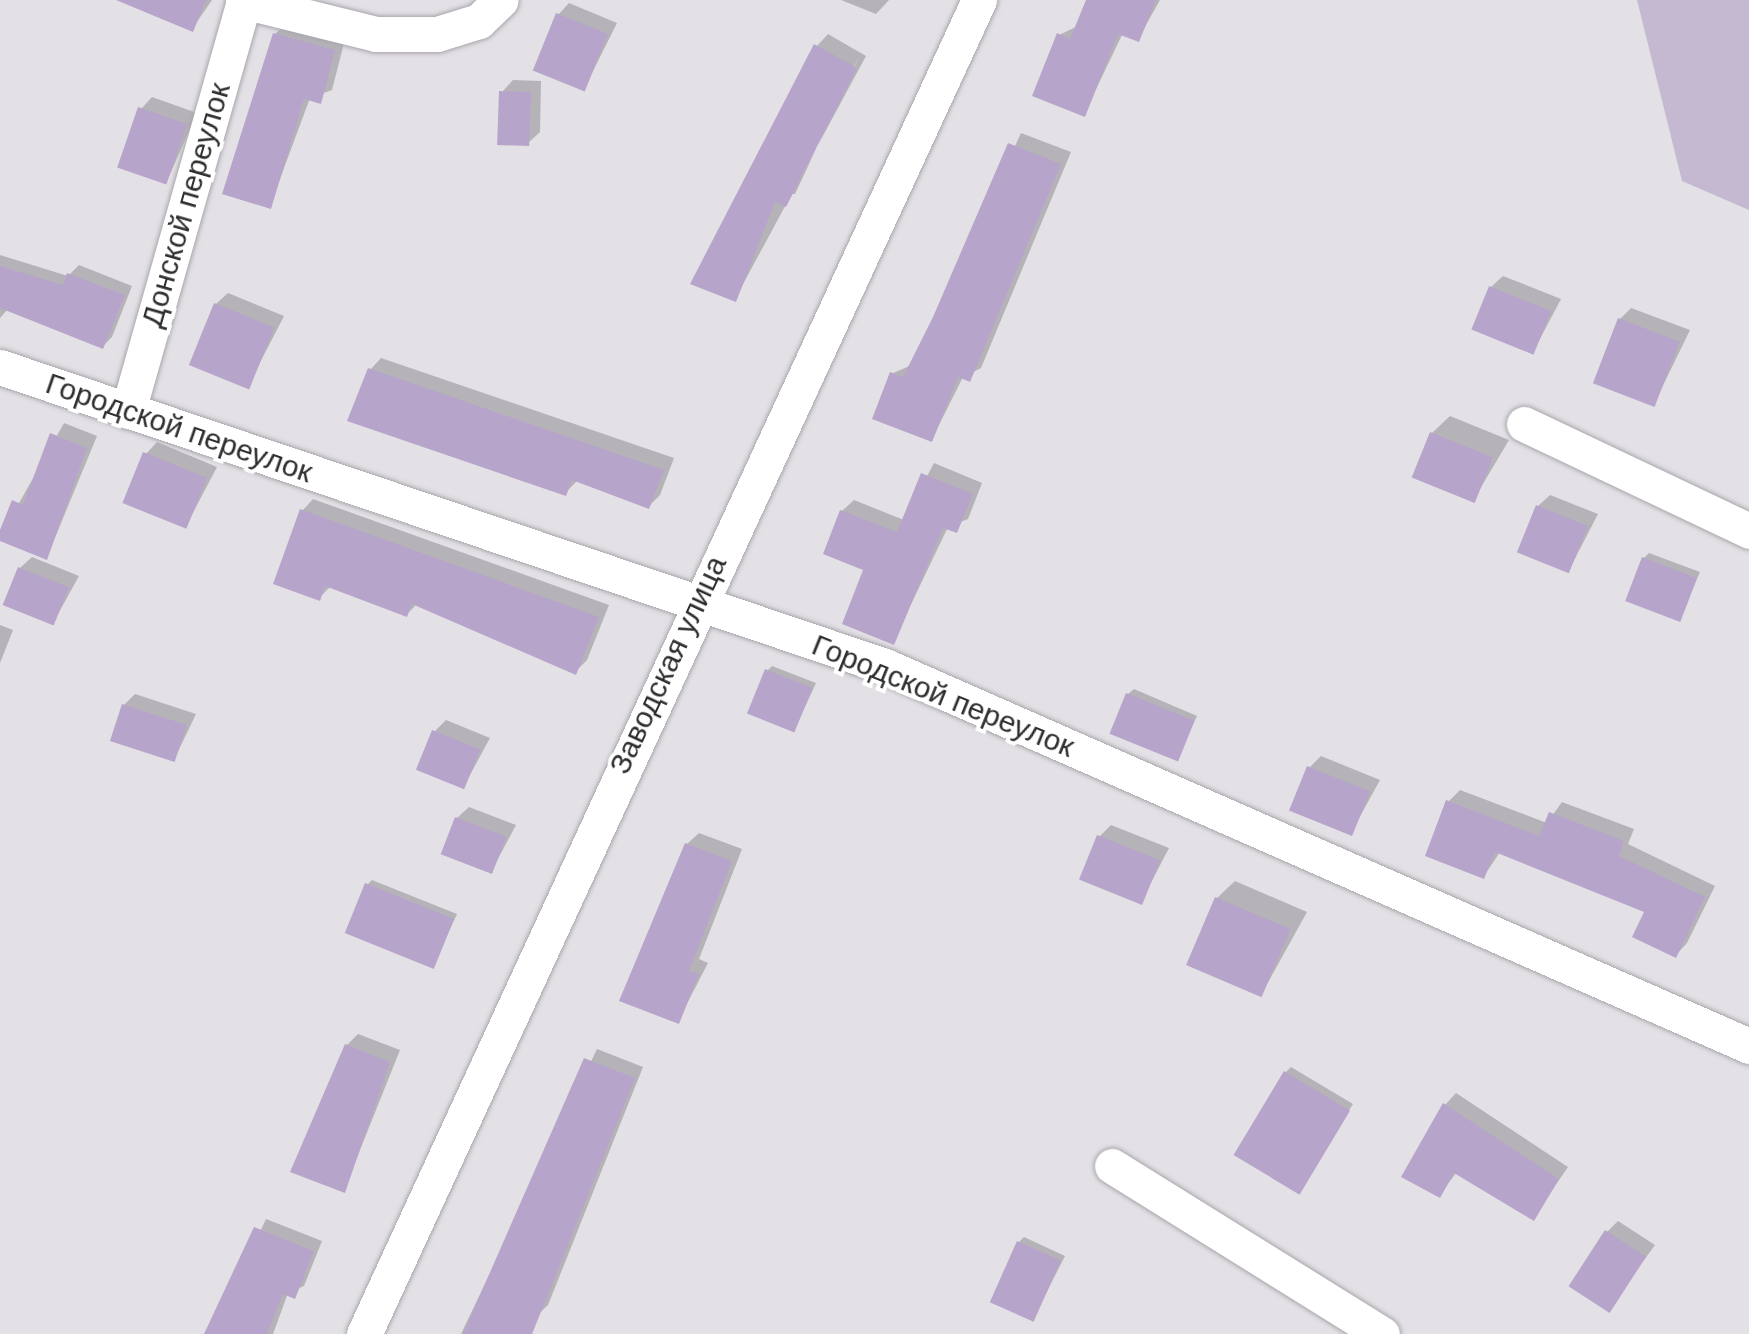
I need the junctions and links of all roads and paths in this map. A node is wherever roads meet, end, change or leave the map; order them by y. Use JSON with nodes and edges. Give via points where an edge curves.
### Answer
{"nodes":[{"id":1,"x":244,"y":0,"type":"edge"},
{"id":2,"x":501,"y":0,"type":"edge"},
{"id":3,"x":979,"y":0,"type":"edge"},
{"id":4,"x":0,"y":366,"type":"edge"},
{"id":5,"x":128,"y":411,"type":"junction"},
{"id":6,"x":1524,"y":424,"type":"dead end"},
{"id":7,"x":1749,"y":531,"type":"edge"},
{"id":8,"x":696,"y":603,"type":"junction"},
{"id":9,"x":1749,"y":1046,"type":"edge"},
{"id":10,"x":1112,"y":1166,"type":"dead end"},
{"id":11,"x":364,"y":1334,"type":"edge"},
{"id":12,"x":1382,"y":1334,"type":"edge"}],
"edges":[{"from":1,"to":2,"type":"street","via":[[376,34],[437,34],[479,22]]},
{"from":1,"to":5,"type":"street","name":"Донской переулок"},
{"from":3,"to":8,"type":"street","name":"Заводская улица"},
{"from":4,"to":5,"type":"street","name":"Городской переулок"},
{"from":5,"to":8,"type":"street","name":"Городской переулок"},
{"from":6,"to":7,"type":"street"},
{"from":8,"to":9,"type":"street","name":"Городской переулок","via":[[885,666]]},
{"from":8,"to":11,"type":"street","name":"Заводская улица"},
{"from":10,"to":12,"type":"street"}]}
